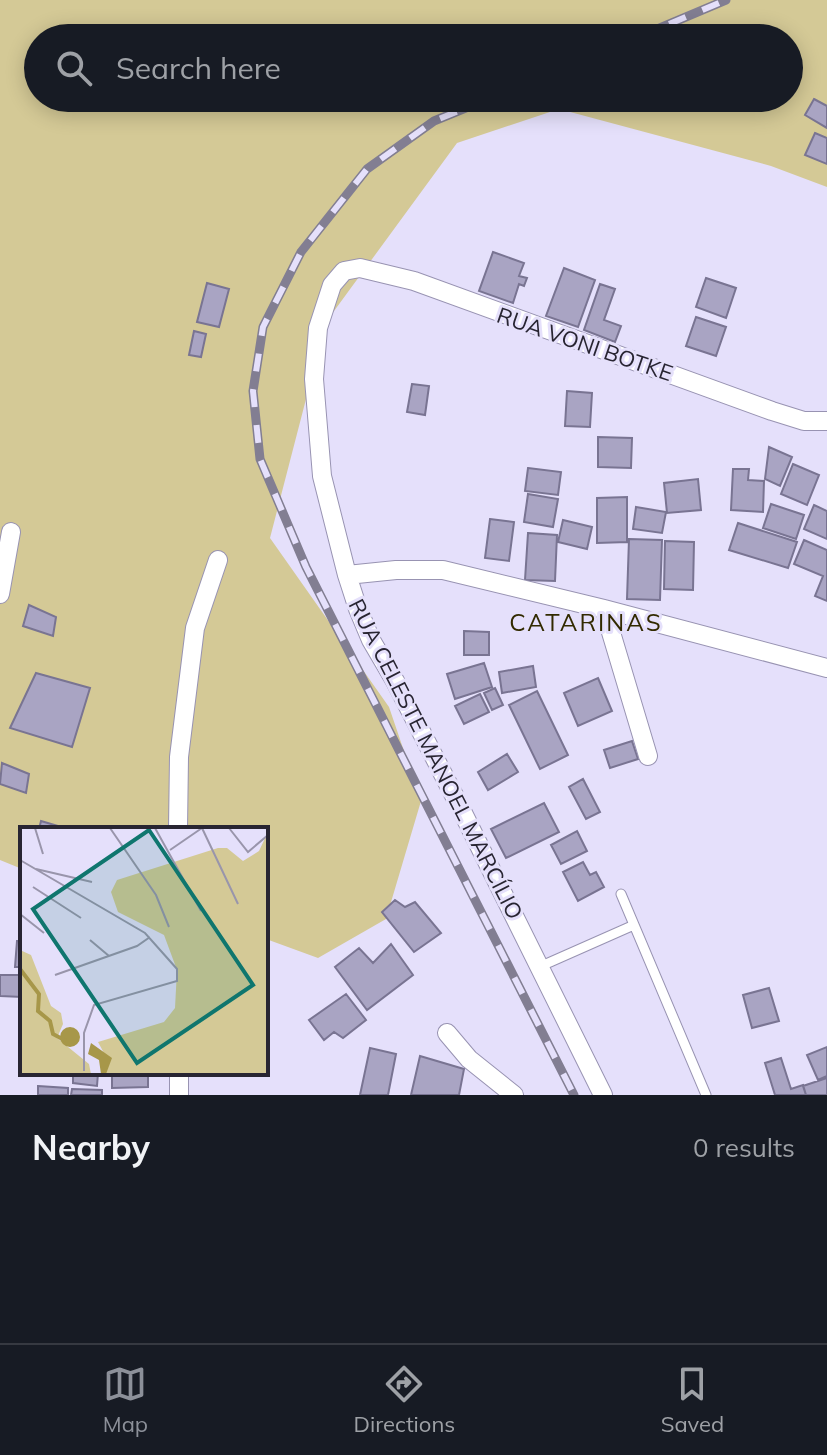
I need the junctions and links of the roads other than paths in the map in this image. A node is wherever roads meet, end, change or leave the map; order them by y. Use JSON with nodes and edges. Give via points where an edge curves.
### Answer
{"nodes":[{"id":1,"x":344,"y":271,"type":"joint"},
{"id":2,"x":827,"y":421,"type":"edge"},
{"id":3,"x":11,"y":532,"type":"dead end"},
{"id":4,"x":218,"y":560,"type":"dead end"},
{"id":5,"x":347,"y":575,"type":"junction"},
{"id":6,"x":0,"y":594,"type":"edge"},
{"id":7,"x":604,"y":609,"type":"junction"},
{"id":8,"x":827,"y":668,"type":"edge"},
{"id":9,"x":648,"y":756,"type":"dead end"},
{"id":10,"x":178,"y":827,"type":"edge"},
{"id":11,"x":621,"y":894,"type":"dead end"},
{"id":12,"x":634,"y":925,"type":"junction"},
{"id":13,"x":539,"y":967,"type":"junction"},
{"id":14,"x":447,"y":1033,"type":"dead end"},
{"id":15,"x":514,"y":1095,"type":"edge"},
{"id":16,"x":603,"y":1095,"type":"edge"},
{"id":17,"x":706,"y":1095,"type":"edge"}],
"edges":[{"from":1,"to":2,"type":"street","name":"RUA VONI BOTKE","via":[[360,268],[414,281],[772,411],[804,421]]},
{"from":1,"to":5,"type":"street","name":"RUA CELESTE MANOEL MARCÍLIO","via":[[332,285],[318,328],[314,379],[322,476]]},
{"from":3,"to":6,"type":"street"},
{"from":4,"to":10,"type":"street","via":[[195,628],[179,757]]},
{"from":5,"to":7,"type":"street","via":[[443,570]]},
{"from":5,"to":13,"type":"street","name":"RUA CELESTE MANOEL MARCÍLIO","via":[[371,640]]},
{"from":7,"to":8,"type":"street"},
{"from":7,"to":9,"type":"street"},
{"from":11,"to":12,"type":"lane"},
{"from":12,"to":13,"type":"lane"},
{"from":12,"to":17,"type":"lane"},
{"from":13,"to":16,"type":"street","name":"RUA CELESTE MANOEL MARCÍLIO"},
{"from":14,"to":15,"type":"street","via":[[469,1059]]}]}
